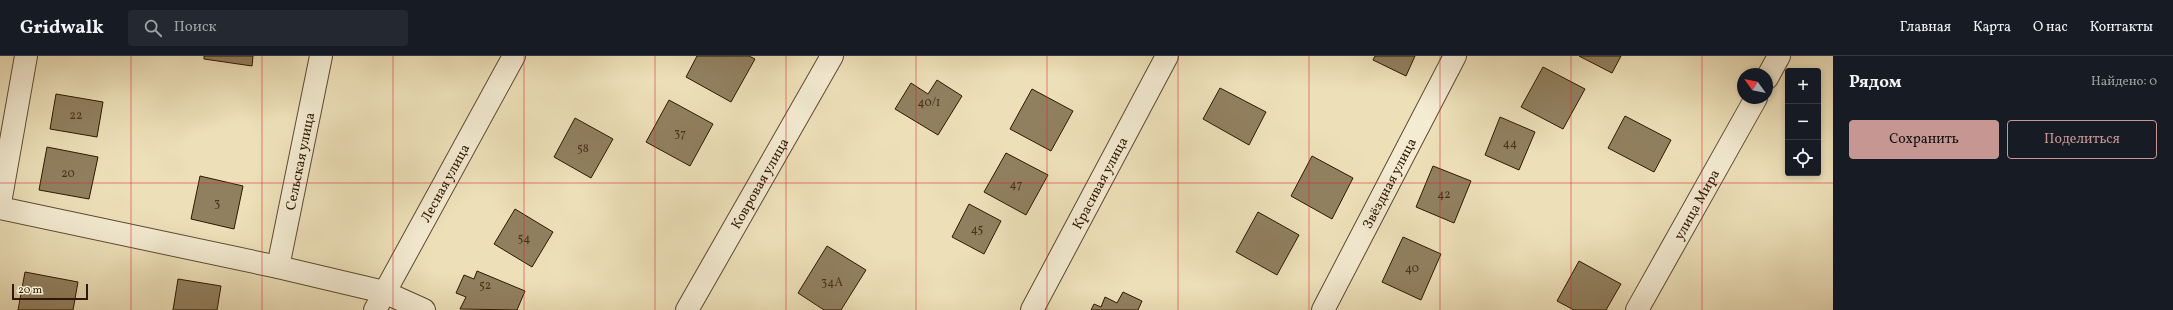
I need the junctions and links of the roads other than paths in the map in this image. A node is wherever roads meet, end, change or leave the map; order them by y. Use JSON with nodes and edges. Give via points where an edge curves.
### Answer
{"nodes":[{"id":1,"x":26,"y":56,"type":"edge"},
{"id":2,"x":321,"y":56,"type":"edge"},
{"id":3,"x":514,"y":56,"type":"edge"},
{"id":4,"x":832,"y":56,"type":"edge"},
{"id":5,"x":1167,"y":56,"type":"edge"},
{"id":6,"x":1455,"y":56,"type":"edge"},
{"id":7,"x":1779,"y":56,"type":"edge"},
{"id":8,"x":1772,"y":68,"type":"edge"},
{"id":9,"x":1753,"y":104,"type":"edge"},
{"id":10,"x":0,"y":203,"type":"edge"},
{"id":11,"x":0,"y":208,"type":"edge"},
{"id":12,"x":278,"y":267,"type":"junction"},
{"id":13,"x":380,"y":301,"type":"edge"},
{"id":14,"x":424,"y":310,"type":"edge"},
{"id":15,"x":687,"y":310,"type":"edge"},
{"id":16,"x":1032,"y":310,"type":"edge"},
{"id":17,"x":1323,"y":310,"type":"edge"},
{"id":18,"x":1637,"y":310,"type":"edge"}],
"edges":[{"from":1,"to":10,"type":"street"},
{"from":2,"to":12,"type":"street","name":"Сельская улица"},
{"from":3,"to":13,"type":"street","name":"Лесная улица"},
{"from":4,"to":15,"type":"street","name":"Ковровая улица"},
{"from":5,"to":16,"type":"street","name":"Красивая улица"},
{"from":6,"to":17,"type":"street","name":"Звёздная улица"},
{"from":7,"to":8,"type":"street"},
{"from":9,"to":18,"type":"street","name":"улица Мира"},
{"from":11,"to":12,"type":"street"},
{"from":12,"to":13,"type":"street"},
{"from":13,"to":14,"type":"street"}]}
